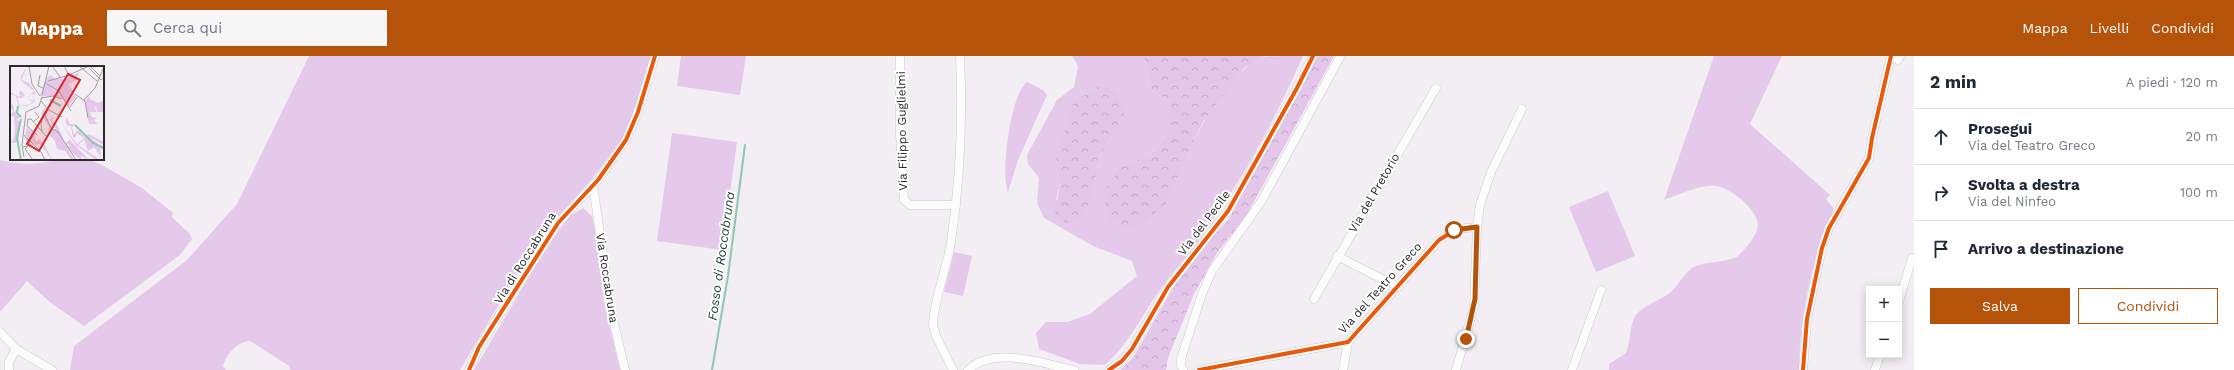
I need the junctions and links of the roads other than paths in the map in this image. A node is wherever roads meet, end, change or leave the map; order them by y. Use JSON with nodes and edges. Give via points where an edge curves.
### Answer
{"nodes":[{"id":1,"x":655,"y":56,"type":"edge"},
{"id":2,"x":900,"y":56,"type":"edge"},
{"id":3,"x":960,"y":56,"type":"edge"},
{"id":4,"x":1312,"y":56,"type":"edge"},
{"id":5,"x":1340,"y":57,"type":"dead end"},
{"id":6,"x":1896,"y":57,"type":"edge"},
{"id":7,"x":1436,"y":88,"type":"dead end"},
{"id":8,"x":1522,"y":109,"type":"dead end"},
{"id":9,"x":593,"y":185,"type":"junction"},
{"id":10,"x":956,"y":205,"type":"junction"},
{"id":11,"x":1477,"y":227,"type":"junction"},
{"id":12,"x":1337,"y":256,"type":"junction"},
{"id":13,"x":1912,"y":258,"type":"dead end"},
{"id":14,"x":1398,"y":287,"type":"junction"},
{"id":15,"x":1601,"y":290,"type":"dead end"},
{"id":16,"x":1902,"y":291,"type":"edge"},
{"id":17,"x":1314,"y":299,"type":"dead end"},
{"id":18,"x":0,"y":332,"type":"edge"},
{"id":19,"x":1348,"y":342,"type":"junction"},
{"id":20,"x":16,"y":349,"type":"junction"},
{"id":21,"x":1879,"y":358,"type":"edge"},
{"id":22,"x":9,"y":370,"type":"edge"},
{"id":23,"x":52,"y":370,"type":"edge"},
{"id":24,"x":469,"y":370,"type":"edge"},
{"id":25,"x":625,"y":370,"type":"edge"},
{"id":26,"x":953,"y":370,"type":"edge"},
{"id":27,"x":968,"y":370,"type":"edge"},
{"id":28,"x":1074,"y":370,"type":"edge"},
{"id":29,"x":1109,"y":370,"type":"edge"},
{"id":30,"x":1183,"y":370,"type":"edge"},
{"id":31,"x":1199,"y":370,"type":"edge"},
{"id":32,"x":1343,"y":370,"type":"edge"},
{"id":33,"x":1456,"y":370,"type":"edge"},
{"id":34,"x":1572,"y":370,"type":"edge"},
{"id":35,"x":1803,"y":370,"type":"edge"},
{"id":36,"x":1875,"y":370,"type":"edge"}],
"edges":[{"from":1,"to":9,"type":"street","name":"Via di Roccabruna","via":[[631,131]]},
{"from":2,"to":10,"type":"street","name":"Via Filippo Guglielmi","via":[[900,134],[904,200],[910,205]]},
{"from":3,"to":10,"type":"street","via":[[960,138]]},
{"from":4,"to":29,"type":"street","name":"Via del Pecile","via":[[1297,88],[1228,211],[1172,282],[1132,349],[1122,361]]},
{"from":5,"to":30,"type":"street","via":[[1259,205],[1212,271],[1181,359]]},
{"from":6,"to":35,"type":"street","via":[[1872,138],[1869,158],[1829,228],[1822,248],[1807,319]]},
{"from":7,"to":12,"type":"street","name":"Via del Pretorio"},
{"from":8,"to":11,"type":"street","via":[[1490,176],[1480,205]]},
{"from":9,"to":24,"type":"street","name":"Via di Roccabruna","via":[[553,230],[479,347]]},
{"from":9,"to":25,"type":"street","name":"Via Roccabruna","via":[[611,311]]},
{"from":10,"to":26,"type":"street","via":[[933,326]]},
{"from":11,"to":14,"type":"street","name":"Via del Teatro Greco","via":[[1457,229],[1441,238]]},
{"from":11,"to":33,"type":"street","via":[[1474,308]]},
{"from":12,"to":14,"type":"street"},
{"from":12,"to":17,"type":"street","name":"Via del Pretorio"},
{"from":13,"to":16,"type":"street"},
{"from":14,"to":19,"type":"street","name":"Via del Teatro Greco"},
{"from":15,"to":34,"type":"street"},
{"from":18,"to":20,"type":"street"},
{"from":19,"to":31,"type":"street","name":"Via del Teatro Greco"},
{"from":19,"to":32,"type":"street"},
{"from":20,"to":22,"type":"street","via":[[9,362]]},
{"from":20,"to":23,"type":"street"},
{"from":21,"to":36,"type":"street"},
{"from":27,"to":28,"type":"street","via":[[984,359],[998,356]]}]}
